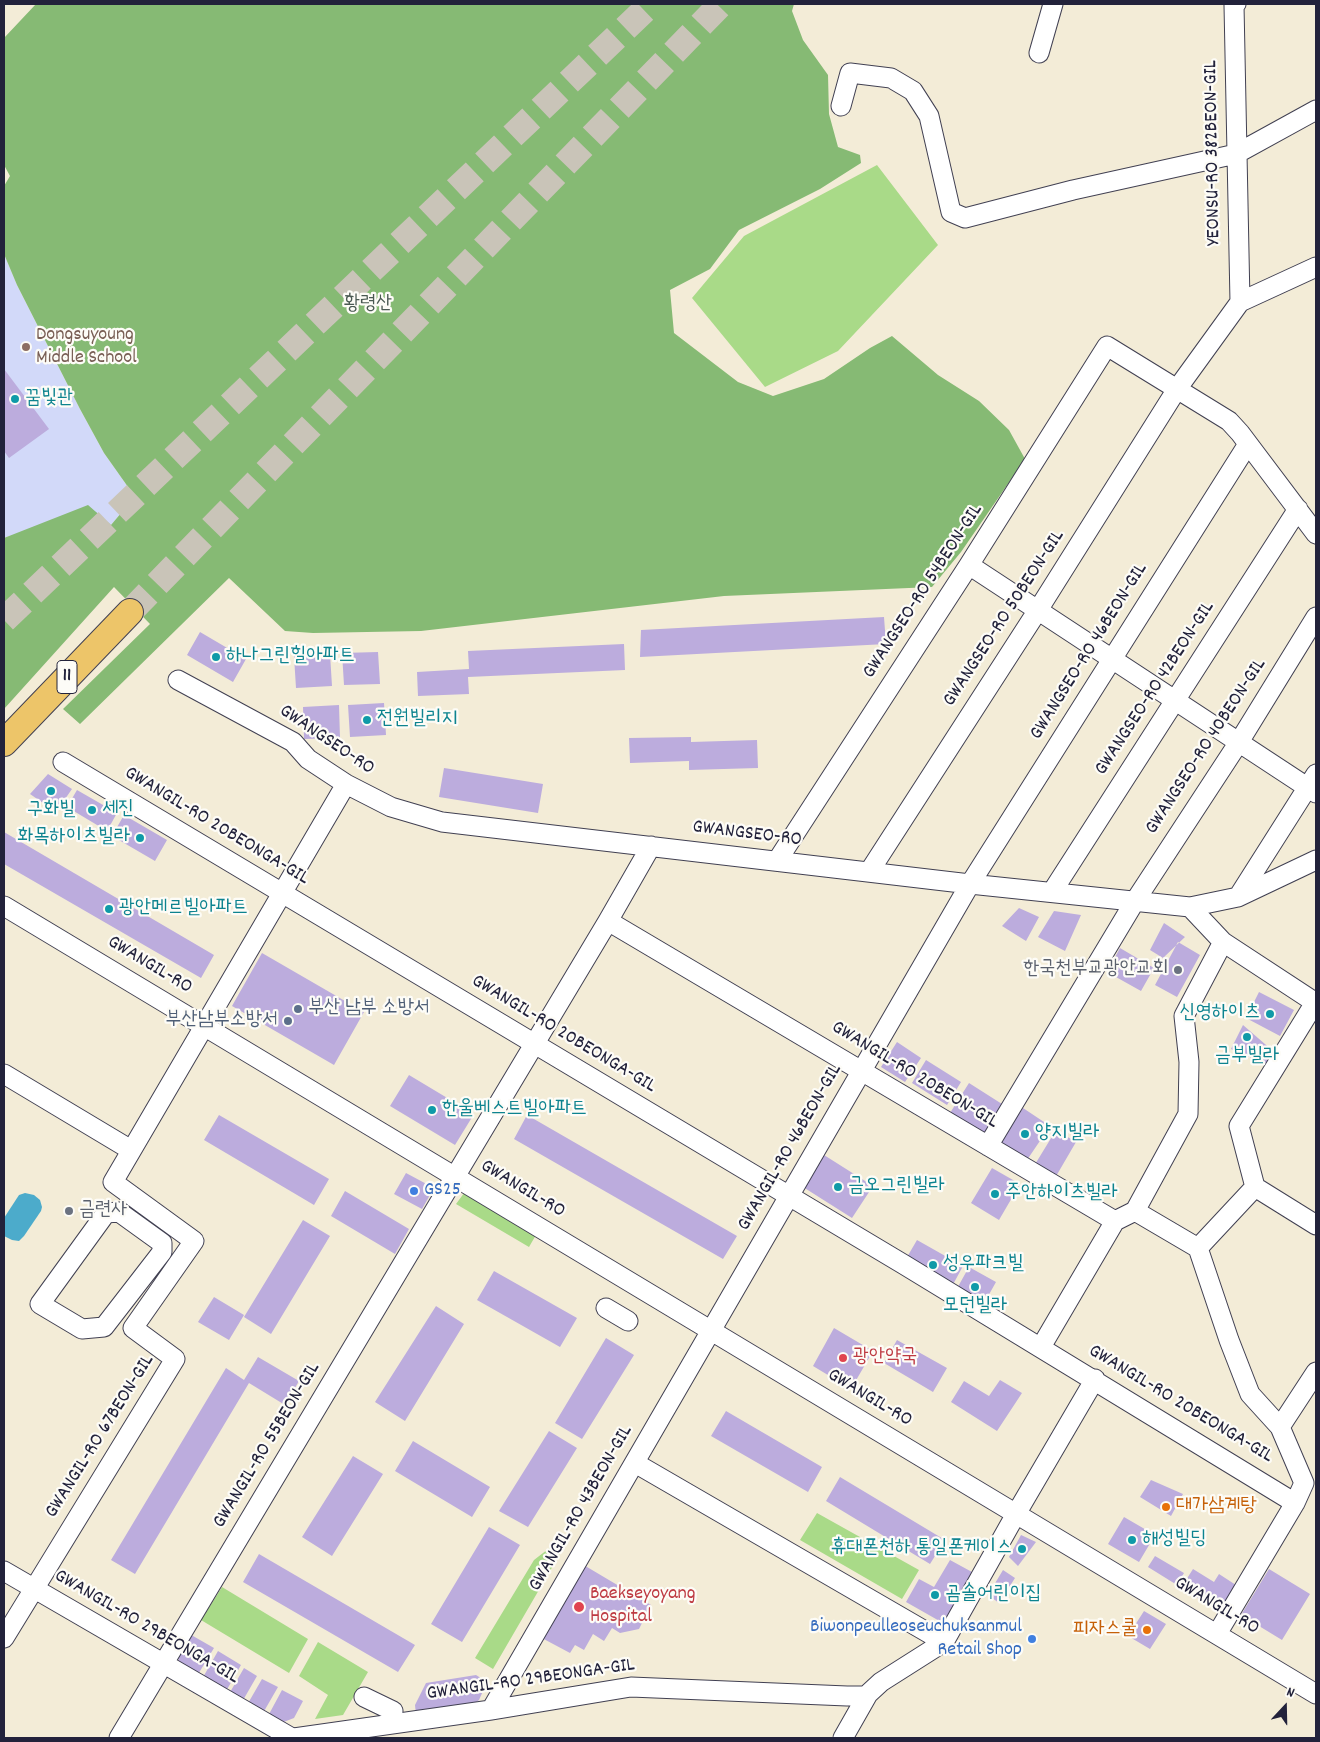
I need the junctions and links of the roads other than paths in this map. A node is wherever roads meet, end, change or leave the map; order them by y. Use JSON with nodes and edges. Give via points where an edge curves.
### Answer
{"nodes":[{"id":1,"x":1053,"y":4,"type":"edge"},
{"id":2,"x":1236,"y":4,"type":"edge"},
{"id":3,"x":1040,"y":53,"type":"dead end"},
{"id":4,"x":842,"y":106,"type":"dead end"},
{"id":5,"x":1316,"y":110,"type":"edge"},
{"id":6,"x":1236,"y":154,"type":"junction"},
{"id":7,"x":1316,"y":266,"type":"edge"},
{"id":8,"x":1240,"y":302,"type":"junction"},
{"id":9,"x":1177,"y":389,"type":"junction"},
{"id":10,"x":1248,"y":444,"type":"junction"},
{"id":11,"x":1298,"y":510,"type":"junction"},
{"id":12,"x":1316,"y":534,"type":"edge"},
{"id":13,"x":969,"y":565,"type":"junction"},
{"id":14,"x":1038,"y":610,"type":"junction"},
{"id":15,"x":130,"y":612,"type":"tunnel mouth"},
{"id":16,"x":1316,"y":617,"type":"edge"},
{"id":17,"x":1113,"y":659,"type":"junction"},
{"id":18,"x":178,"y":680,"type":"dead end"},
{"id":19,"x":1176,"y":701,"type":"junction"},
{"id":20,"x":1239,"y":742,"type":"junction"},
{"id":21,"x":4,"y":743,"type":"edge"},
{"id":22,"x":63,"y":762,"type":"dead end"},
{"id":23,"x":346,"y":784,"type":"junction"},
{"id":24,"x":1313,"y":785,"type":"edge"},
{"id":25,"x":651,"y":846,"type":"junction"},
{"id":26,"x":1316,"y":860,"type":"edge"},
{"id":27,"x":777,"y":861,"type":"junction"},
{"id":28,"x":869,"y":872,"type":"junction"},
{"id":29,"x":970,"y":884,"type":"junction"},
{"id":30,"x":1052,"y":892,"type":"junction"},
{"id":31,"x":282,"y":893,"type":"junction"},
{"id":32,"x":1238,"y":897,"type":"junction"},
{"id":33,"x":1135,"y":901,"type":"junction"},
{"id":34,"x":4,"y":906,"type":"edge"},
{"id":35,"x":1190,"y":907,"type":"junction"},
{"id":36,"x":608,"y":921,"type":"junction"},
{"id":37,"x":1223,"y":942,"type":"junction"},
{"id":38,"x":1316,"y":1002,"type":"edge"},
{"id":39,"x":204,"y":1026,"type":"junction"},
{"id":40,"x":534,"y":1044,"type":"junction"},
{"id":41,"x":861,"y":1071,"type":"junction"},
{"id":42,"x":4,"y":1074,"type":"edge"},
{"id":43,"x":988,"y":1146,"type":"junction"},
{"id":44,"x":131,"y":1150,"type":"junction"},
{"id":45,"x":455,"y":1176,"type":"junction"},
{"id":46,"x":1255,"y":1187,"type":"junction"},
{"id":47,"x":789,"y":1196,"type":"junction"},
{"id":48,"x":1135,"y":1211,"type":"junction"},
{"id":49,"x":1115,"y":1222,"type":"junction"},
{"id":50,"x":1316,"y":1225,"type":"edge"},
{"id":51,"x":1198,"y":1248,"type":"junction"},
{"id":52,"x":40,"y":1304,"type":"joint"},
{"id":53,"x":606,"y":1308,"type":"dead end"},
{"id":54,"x":628,"y":1321,"type":"dead end"},
{"id":55,"x":711,"y":1330,"type":"junction"},
{"id":56,"x":1041,"y":1347,"type":"junction"},
{"id":57,"x":1316,"y":1372,"type":"edge"},
{"id":58,"x":1095,"y":1380,"type":"junction"},
{"id":59,"x":1280,"y":1428,"type":"junction"},
{"id":60,"x":635,"y":1463,"type":"junction"},
{"id":61,"x":1295,"y":1502,"type":"junction"},
{"id":62,"x":1016,"y":1514,"type":"junction"},
{"id":63,"x":4,"y":1571,"type":"edge"},
{"id":64,"x":33,"y":1588,"type":"junction"},
{"id":65,"x":1217,"y":1634,"type":"junction"},
{"id":66,"x":4,"y":1638,"type":"edge"},
{"id":67,"x":944,"y":1642,"type":"junction"},
{"id":68,"x":163,"y":1664,"type":"junction"},
{"id":69,"x":1316,"y":1694,"type":"edge"},
{"id":70,"x":866,"y":1696,"type":"junction"},
{"id":71,"x":364,"y":1697,"type":"dead end"},
{"id":72,"x":491,"y":1710,"type":"junction"},
{"id":73,"x":393,"y":1711,"type":"dead end"},
{"id":74,"x":119,"y":1738,"type":"edge"},
{"id":75,"x":293,"y":1738,"type":"edge"},
{"id":76,"x":842,"y":1738,"type":"edge"}],
"edges":[{"from":1,"to":3,"type":"street"},
{"from":2,"to":6,"type":"street","name":"YEONSU-RO 382BEON-GIL"},
{"from":4,"to":6,"type":"street","via":[[850,73],[891,78],[913,91],[929,116],[951,212],[965,218]]},
{"from":5,"to":6,"type":"street"},
{"from":6,"to":8,"type":"street","name":"YEONSU-RO 382BEON-GIL"},
{"from":7,"to":8,"type":"street"},
{"from":8,"to":9,"type":"street","name":"GWANGSEO-RO 50BEON-GIL"},
{"from":9,"to":10,"type":"street","via":[[1229,421]]},
{"from":9,"to":13,"type":"street","name":"GWANGSEO-RO 54BEON-GIL","via":[[1107,346]]},
{"from":9,"to":14,"type":"street","name":"GWANGSEO-RO 50BEON-GIL"},
{"from":10,"to":11,"type":"street"},
{"from":10,"to":17,"type":"street","name":"GWANGSEO-RO 46BEON-GIL"},
{"from":11,"to":12,"type":"street"},
{"from":11,"to":19,"type":"street","name":"GWANGSEO-RO 42BEON-GIL"},
{"from":13,"to":14,"type":"street"},
{"from":13,"to":27,"type":"street","name":"GWANGSEO-RO 54BEON-GIL"},
{"from":14,"to":17,"type":"street"},
{"from":14,"to":28,"type":"street","name":"GWANGSEO-RO 50BEON-GIL"},
{"from":15,"to":21,"type":"highway","number":"11"},
{"from":16,"to":20,"type":"street","name":"GWANGSEO-RO 40BEON-GIL"},
{"from":17,"to":19,"type":"street"},
{"from":17,"to":29,"type":"street","name":"GWANGSEO-RO 46BEON-GIL"},
{"from":18,"to":23,"type":"street","name":"GWANGSEO-RO","via":[[293,742],[308,759]]},
{"from":19,"to":20,"type":"street"},
{"from":19,"to":30,"type":"street","name":"GWANGSEO-RO 42BEON-GIL"},
{"from":20,"to":24,"type":"street"},
{"from":20,"to":33,"type":"street","name":"GWANGSEO-RO 40BEON-GIL"},
{"from":22,"to":31,"type":"street","name":"GWANGIL-RO 20BEONGA-GIL"},
{"from":23,"to":25,"type":"street","name":"GWANGSEO-RO","via":[[391,807],[442,822]]},
{"from":23,"to":31,"type":"street","name":"GWANGIL-RO 67BEON-GIL"},
{"from":24,"to":32,"type":"street"},
{"from":25,"to":27,"type":"street","name":"GWANGSEO-RO"},
{"from":25,"to":36,"type":"street","name":"GWANGIL-RO 55BEON-GIL"},
{"from":26,"to":32,"type":"street","name":"GWANGSEO-RO"},
{"from":27,"to":28,"type":"street","name":"GWANGSEO-RO"},
{"from":28,"to":29,"type":"street","name":"GWANGSEO-RO"},
{"from":29,"to":30,"type":"street","name":"GWANGSEO-RO"},
{"from":29,"to":41,"type":"street","name":"GWANGIL-RO 46BEON-GIL"},
{"from":30,"to":33,"type":"street","name":"GWANGSEO-RO"},
{"from":31,"to":39,"type":"street","name":"GWANGIL-RO 67BEON-GIL"},
{"from":31,"to":40,"type":"street","name":"GWANGIL-RO 20BEONGA-GIL"},
{"from":32,"to":35,"type":"street","name":"GWANGSEO-RO"},
{"from":33,"to":35,"type":"street","name":"GWANGSEO-RO"},
{"from":33,"to":43,"type":"street","name":"GWANGSEO-RO 40BEON-GIL"},
{"from":34,"to":39,"type":"street","name":"GWANGIL-RO"},
{"from":35,"to":37,"type":"street"},
{"from":36,"to":40,"type":"street","name":"GWANGIL-RO 55BEON-GIL"},
{"from":36,"to":41,"type":"street","name":"GWANGIL-RO 20BEON-GIL"},
{"from":37,"to":38,"type":"street"},
{"from":37,"to":48,"type":"street","via":[[1184,1016],[1189,1062],[1188,1114]]},
{"from":38,"to":46,"type":"street","via":[[1239,1126]]},
{"from":39,"to":44,"type":"street","name":"GWANGIL-RO 67BEON-GIL"},
{"from":39,"to":45,"type":"street","name":"GWANGIL-RO"},
{"from":40,"to":45,"type":"street","name":"GWANGIL-RO 55BEON-GIL"},
{"from":40,"to":47,"type":"street","name":"GWANGIL-RO 20BEONGA-GIL"},
{"from":41,"to":43,"type":"street","name":"GWANGIL-RO 20BEON-GIL"},
{"from":41,"to":47,"type":"street","name":"GWANGIL-RO 46BEON-GIL"},
{"from":42,"to":44,"type":"street"},
{"from":43,"to":49,"type":"street","name":"GWANGIL-RO 20BEON-GIL"},
{"from":44,"to":64,"type":"street","name":"GWANGIL-RO 67BEON-GIL","via":[[113,1182],[194,1241],[133,1328],[176,1359]]},
{"from":45,"to":55,"type":"street","name":"GWANGIL-RO"},
{"from":45,"to":68,"type":"street","name":"GWANGIL-RO 55BEON-GIL"},
{"from":46,"to":50,"type":"street"},
{"from":46,"to":51,"type":"street"},
{"from":47,"to":55,"type":"street","name":"GWANGIL-RO 46BEON-GIL"},
{"from":47,"to":56,"type":"street","name":"GWANGIL-RO 20BEONGA-GIL"},
{"from":48,"to":49,"type":"street"},
{"from":48,"to":51,"type":"street"},
{"from":49,"to":56,"type":"street"},
{"from":51,"to":59,"type":"street","via":[[1250,1394]]},
{"from":52,"to":52,"type":"street","via":[[106,1214],[119,1212],[162,1243],[162,1252],[104,1327],[82,1329]]},
{"from":53,"to":54,"type":"street"},
{"from":55,"to":60,"type":"street","name":"GWANGIL-RO 43BEON-GIL"},
{"from":55,"to":62,"type":"street","name":"GWANGIL-RO"},
{"from":56,"to":58,"type":"street","name":"GWANGIL-RO 20BEONGA-GIL"},
{"from":57,"to":59,"type":"street"},
{"from":58,"to":61,"type":"street","name":"GWANGIL-RO 20BEONGA-GIL"},
{"from":58,"to":62,"type":"street"},
{"from":59,"to":61,"type":"street","via":[[1304,1483]]},
{"from":60,"to":67,"type":"street"},
{"from":60,"to":72,"type":"street","name":"GWANGIL-RO 43BEON-GIL"},
{"from":61,"to":65,"type":"street"},
{"from":62,"to":65,"type":"street","name":"GWANGIL-RO"},
{"from":62,"to":67,"type":"street"},
{"from":63,"to":64,"type":"street","name":"GWANGIL-RO 29BEONGA-GIL"},
{"from":64,"to":66,"type":"street","name":"GWANGIL-RO 67BEON-GIL"},
{"from":64,"to":68,"type":"street","name":"GWANGIL-RO 29BEONGA-GIL"},
{"from":65,"to":69,"type":"street","name":"GWANGIL-RO"},
{"from":67,"to":70,"type":"street","via":[[881,1682]]},
{"from":68,"to":74,"type":"street","name":"GWANGIL-RO 55BEON-GIL"},
{"from":68,"to":75,"type":"street","name":"GWANGIL-RO 29BEONGA-GIL"},
{"from":70,"to":72,"type":"street","name":"GWANGIL-RO 29BEONGA-GIL","via":[[631,1687]]},
{"from":70,"to":76,"type":"street"},
{"from":71,"to":73,"type":"street"},
{"from":72,"to":75,"type":"street","name":"GWANGIL-RO 29BEONGA-GIL"}]}
